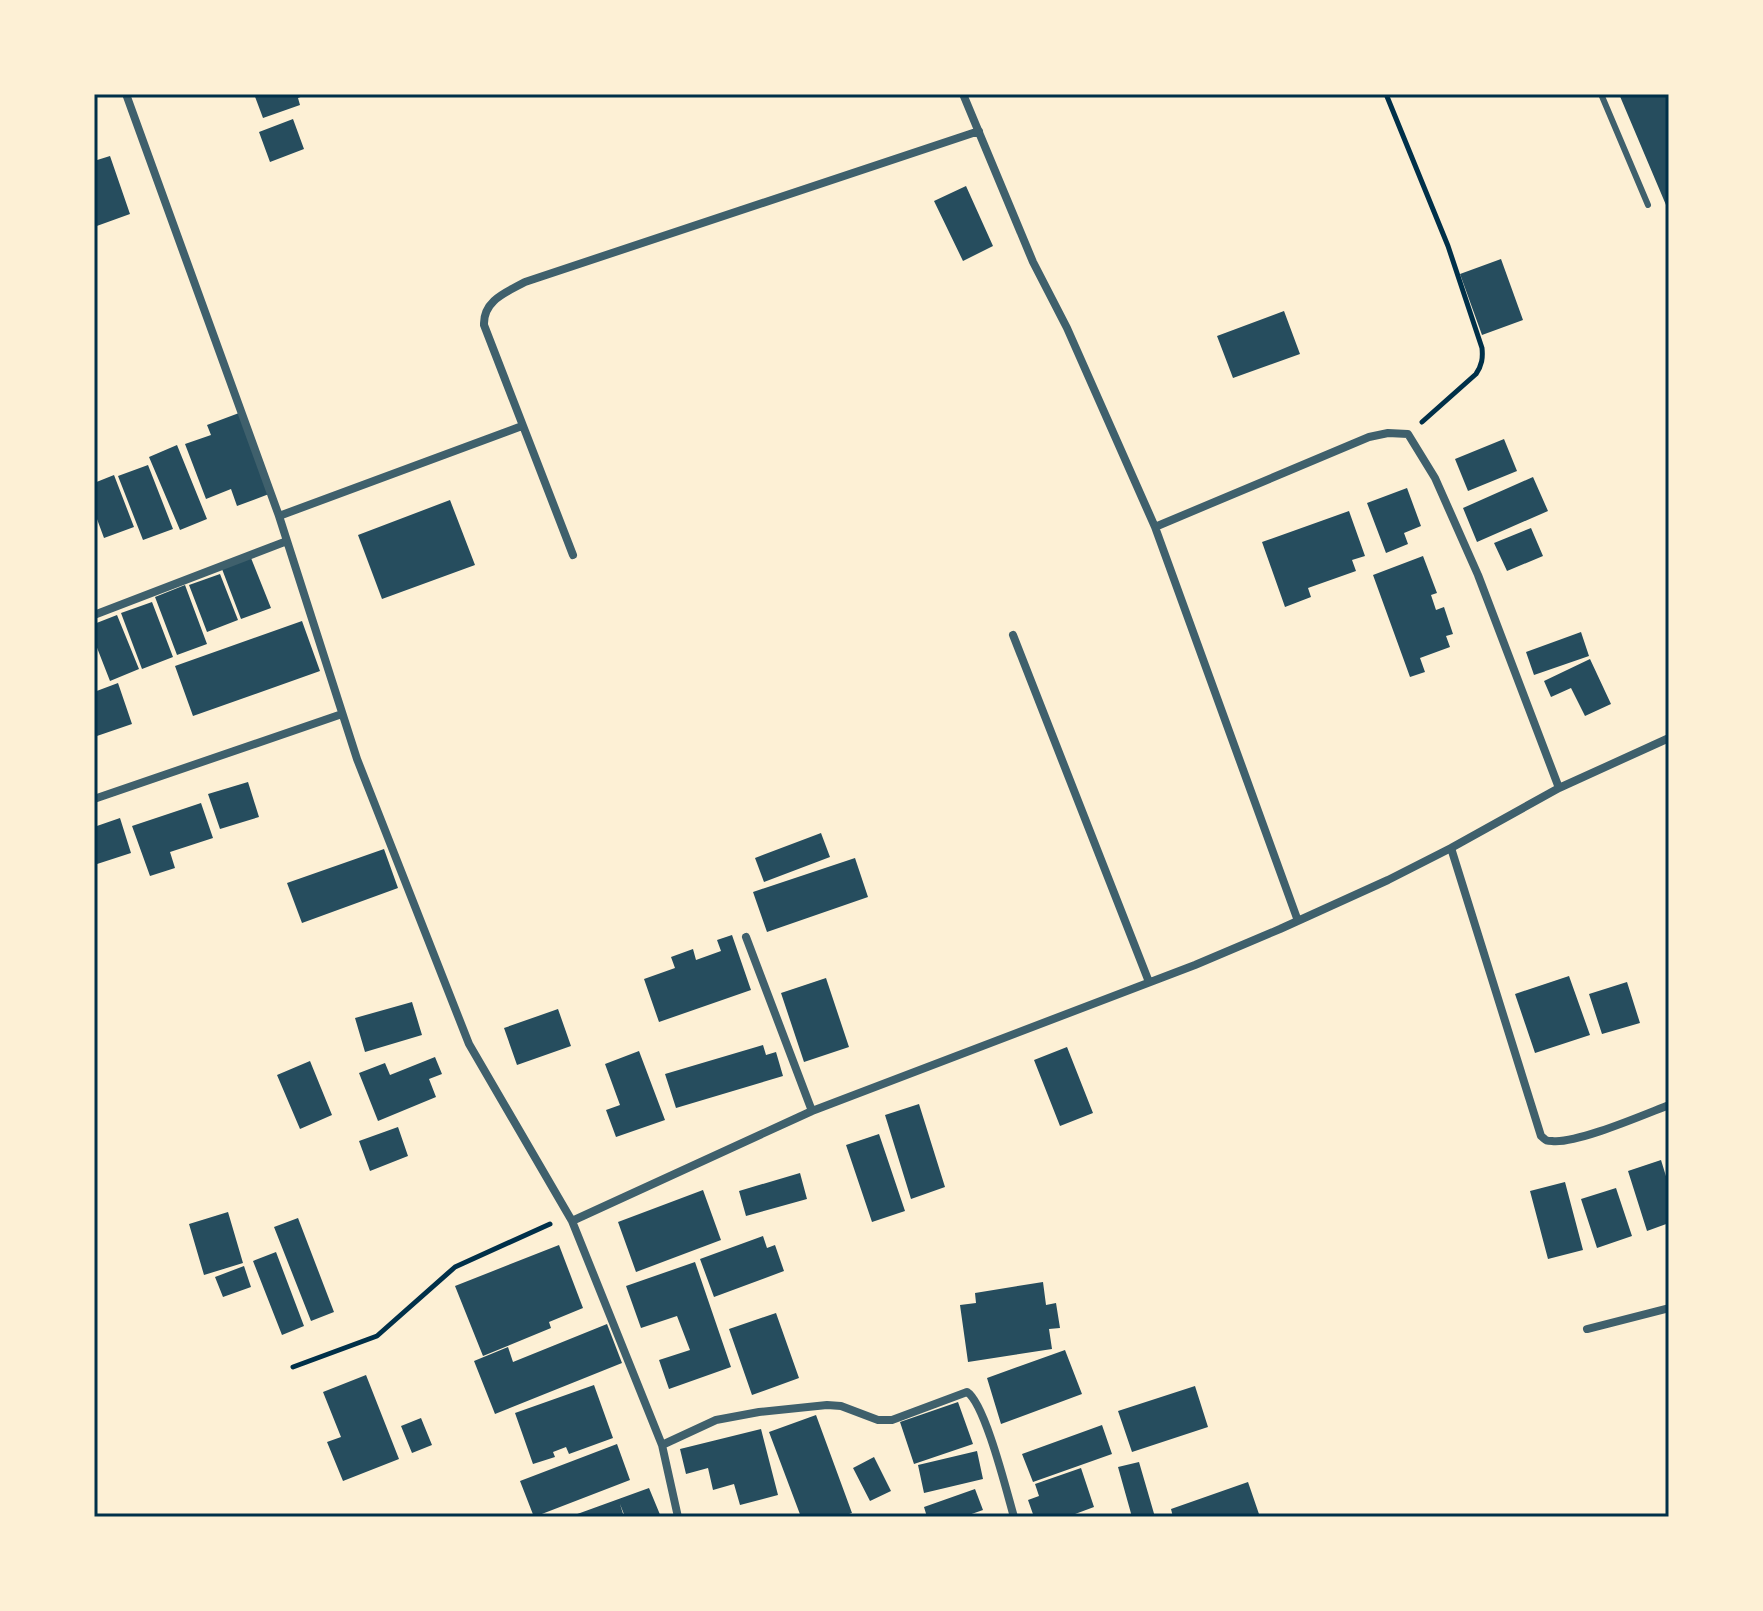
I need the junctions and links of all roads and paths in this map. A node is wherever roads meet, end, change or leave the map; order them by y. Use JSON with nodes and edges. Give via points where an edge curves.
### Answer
{"nodes":[{"id":1,"x":126,"y":94,"type":"edge"},
{"id":2,"x":963,"y":94,"type":"edge"},
{"id":3,"x":1386,"y":94,"type":"edge"},
{"id":4,"x":1601,"y":94,"type":"edge"},
{"id":5,"x":979,"y":131,"type":"junction"},
{"id":6,"x":1648,"y":205,"type":"dead end"},
{"id":7,"x":522,"y":426,"type":"junction"},
{"id":8,"x":1408,"y":434,"type":"junction"},
{"id":9,"x":279,"y":516,"type":"junction"},
{"id":10,"x":1155,"y":527,"type":"junction"},
{"id":11,"x":287,"y":541,"type":"junction"},
{"id":12,"x":573,"y":555,"type":"dead end"},
{"id":13,"x":94,"y":615,"type":"edge"},
{"id":14,"x":1013,"y":635,"type":"dead end"},
{"id":15,"x":342,"y":714,"type":"junction"},
{"id":16,"x":1669,"y":738,"type":"edge"},
{"id":17,"x":1559,"y":788,"type":"junction"},
{"id":18,"x":94,"y":799,"type":"edge"},
{"id":19,"x":1451,"y":848,"type":"junction"},
{"id":20,"x":1298,"y":921,"type":"junction"},
{"id":21,"x":746,"y":937,"type":"dead end"},
{"id":22,"x":1149,"y":982,"type":"junction"},
{"id":23,"x":1669,"y":1105,"type":"edge"},
{"id":24,"x":812,"y":1111,"type":"junction"},
{"id":25,"x":570,"y":1218,"type":"junction"},
{"id":26,"x":1669,"y":1308,"type":"edge"},
{"id":27,"x":1587,"y":1329,"type":"dead end"},
{"id":28,"x":293,"y":1367,"type":"dead end"},
{"id":29,"x":662,"y":1445,"type":"junction"},
{"id":30,"x":678,"y":1517,"type":"edge"},
{"id":31,"x":1014,"y":1517,"type":"edge"}],
"edges":[{"from":1,"to":9,"type":"street"},
{"from":2,"to":5,"type":"street"},
{"from":3,"to":8,"type":"path","via":[[1448,246],[1483,358],[1476,374]]},
{"from":4,"to":6,"type":"lane"},
{"from":5,"to":7,"type":"street","via":[[507,292],[484,312],[484,325]]},
{"from":5,"to":10,"type":"street"},
{"from":7,"to":9,"type":"street"},
{"from":7,"to":12,"type":"street"},
{"from":8,"to":10,"type":"street","via":[[1369,437]]},
{"from":8,"to":17,"type":"street","via":[[1435,478],[1478,575]]},
{"from":9,"to":11,"type":"street"},
{"from":10,"to":20,"type":"street"},
{"from":11,"to":13,"type":"street"},
{"from":11,"to":15,"type":"street"},
{"from":14,"to":22,"type":"street"},
{"from":15,"to":18,"type":"street"},
{"from":15,"to":25,"type":"street","via":[[469,1044]]},
{"from":16,"to":17,"type":"street"},
{"from":17,"to":19,"type":"street"},
{"from":19,"to":20,"type":"street"},
{"from":19,"to":23,"type":"street","via":[[1541,1136],[1547,1141],[1574,1139]]},
{"from":20,"to":22,"type":"street"},
{"from":21,"to":24,"type":"street"},
{"from":22,"to":24,"type":"street"},
{"from":24,"to":25,"type":"street"},
{"from":25,"to":28,"type":"path","via":[[455,1267],[377,1336]]},
{"from":25,"to":29,"type":"street"},
{"from":26,"to":27,"type":"street"},
{"from":29,"to":30,"type":"street"},
{"from":29,"to":31,"type":"street","via":[[716,1420],[759,1412],[827,1405],[892,1420],[967,1392],[989,1432]]}]}
